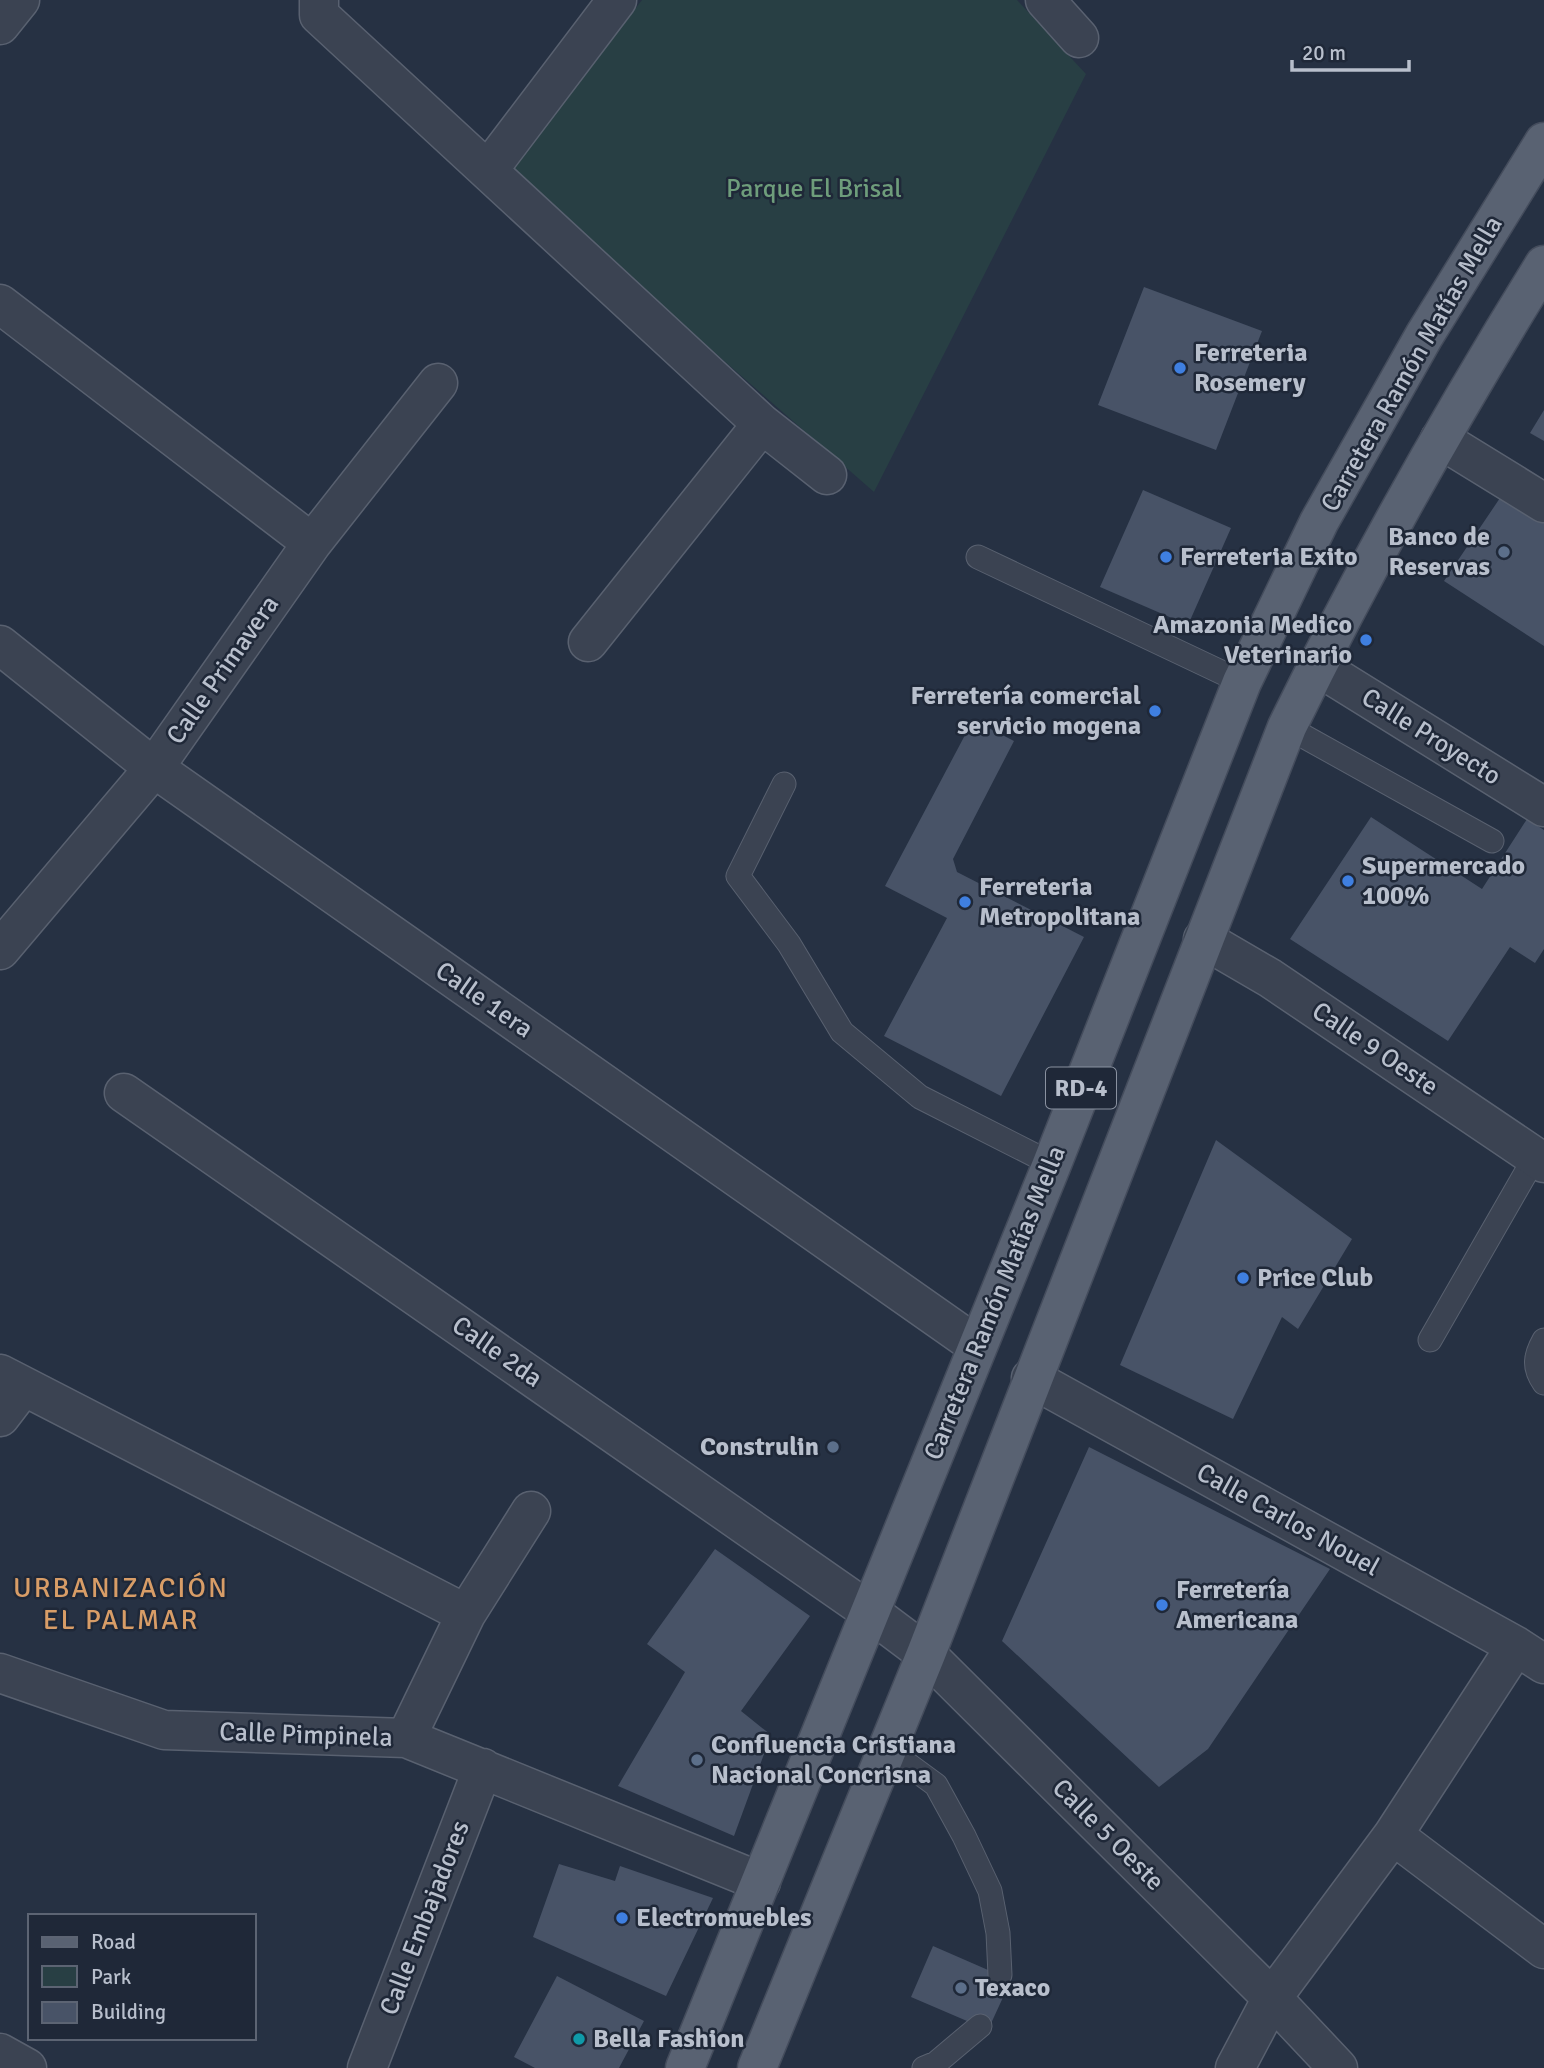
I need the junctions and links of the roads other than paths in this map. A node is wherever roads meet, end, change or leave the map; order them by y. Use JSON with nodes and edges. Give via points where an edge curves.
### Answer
{"nodes":[{"id":1,"x":20,"y":0,"type":"edge"},
{"id":2,"x":319,"y":0,"type":"edge"},
{"id":3,"x":617,"y":0,"type":"edge"},
{"id":4,"x":1045,"y":0,"type":"edge"},
{"id":5,"x":0,"y":25,"type":"edge"},
{"id":6,"x":1079,"y":38,"type":"dead end"},
{"id":7,"x":1544,"y":142,"type":"edge"},
{"id":8,"x":489,"y":169,"type":"junction"},
{"id":9,"x":1544,"y":265,"type":"edge"},
{"id":10,"x":0,"y":304,"type":"edge"},
{"id":11,"x":438,"y":383,"type":"dead end"},
{"id":12,"x":762,"y":424,"type":"junction"},
{"id":13,"x":1440,"y":439,"type":"junction"},
{"id":14,"x":827,"y":475,"type":"dead end"},
{"id":15,"x":1544,"y":503,"type":"edge"},
{"id":16,"x":312,"y":543,"type":"junction"},
{"id":17,"x":978,"y":557,"type":"dead end"},
{"id":18,"x":588,"y":642,"type":"dead end"},
{"id":19,"x":0,"y":645,"type":"edge"},
{"id":20,"x":1317,"y":666,"type":"junction"},
{"id":21,"x":1242,"y":682,"type":"junction"},
{"id":22,"x":1287,"y":727,"type":"junction"},
{"id":23,"x":154,"y":768,"type":"junction"},
{"id":24,"x":784,"y":784,"type":"dead end"},
{"id":25,"x":1544,"y":807,"type":"edge"},
{"id":26,"x":1492,"y":841,"type":"dead end"},
{"id":27,"x":1203,"y":939,"type":"junction"},
{"id":28,"x":0,"y":950,"type":"edge"},
{"id":29,"x":124,"y":1093,"type":"dead end"},
{"id":30,"x":1540,"y":1160,"type":"edge"},
{"id":31,"x":1052,"y":1164,"type":"junction"},
{"id":32,"x":1430,"y":1340,"type":"dead end"},
{"id":33,"x":1544,"y":1340,"type":"edge"},
{"id":34,"x":976,"y":1345,"type":"junction"},
{"id":35,"x":1031,"y":1378,"type":"junction"},
{"id":36,"x":11,"y":1381,"type":"edge"},
{"id":37,"x":1544,"y":1383,"type":"edge"},
{"id":38,"x":0,"y":1417,"type":"edge"},
{"id":39,"x":531,"y":1511,"type":"dead end"},
{"id":40,"x":870,"y":1612,"type":"junction"},
{"id":41,"x":466,"y":1614,"type":"junction"},
{"id":42,"x":926,"y":1654,"type":"junction"},
{"id":43,"x":1530,"y":1655,"type":"edge"},
{"id":44,"x":0,"y":1674,"type":"edge"},
{"id":45,"x":406,"y":1738,"type":"junction"},
{"id":46,"x":887,"y":1749,"type":"junction"},
{"id":47,"x":483,"y":1768,"type":"junction"},
{"id":48,"x":1393,"y":1835,"type":"junction"},
{"id":49,"x":761,"y":1882,"type":"junction"},
{"id":50,"x":1544,"y":1949,"type":"edge"},
{"id":51,"x":1000,"y":1975,"type":"dead end"},
{"id":52,"x":1272,"y":1998,"type":"junction"},
{"id":53,"x":980,"y":2026,"type":"dead end"},
{"id":54,"x":0,"y":2053,"type":"edge"},
{"id":55,"x":27,"y":2068,"type":"edge"},
{"id":56,"x":367,"y":2068,"type":"edge"},
{"id":57,"x":685,"y":2068,"type":"edge"},
{"id":58,"x":757,"y":2068,"type":"edge"},
{"id":59,"x":924,"y":2068,"type":"edge"},
{"id":60,"x":1235,"y":2068,"type":"edge"},
{"id":61,"x":1338,"y":2068,"type":"edge"}],
"edges":[{"from":1,"to":5,"type":"street"},
{"from":2,"to":8,"type":"street","via":[[320,15]]},
{"from":3,"to":8,"type":"street"},
{"from":4,"to":6,"type":"street"},
{"from":7,"to":21,"type":"main road","name":"Carretera Ramón Matías Mella","number":"RD-4","via":[[1424,336],[1332,498]]},
{"from":8,"to":12,"type":"street"},
{"from":9,"to":13,"type":"main road","number":"RD-4"},
{"from":10,"to":16,"type":"street"},
{"from":11,"to":16,"type":"street","name":"Calle Primavera"},
{"from":12,"to":14,"type":"street"},
{"from":12,"to":18,"type":"street"},
{"from":13,"to":15,"type":"street"},
{"from":13,"to":20,"type":"main road","number":"RD-4"},
{"from":16,"to":23,"type":"street","name":"Calle Primavera"},
{"from":17,"to":21,"type":"lane"},
{"from":19,"to":23,"type":"street","name":"Calle 1era"},
{"from":20,"to":22,"type":"main road","number":"RD-4"},
{"from":20,"to":25,"type":"street","name":"Calle Proyecto"},
{"from":21,"to":31,"type":"main road","name":"Carretera Ramón Matías Mella","number":"RD-4"},
{"from":22,"to":26,"type":"lane"},
{"from":22,"to":27,"type":"main road","number":"RD-4"},
{"from":23,"to":28,"type":"street","name":"Calle Primavera"},
{"from":23,"to":34,"type":"street","name":"Calle 1era"},
{"from":24,"to":31,"type":"lane","via":[[738,876],[789,944],[842,1032],[920,1097]]},
{"from":27,"to":30,"type":"street","name":"Calle 9 Oeste","via":[[1270,978]]},
{"from":27,"to":35,"type":"main road","number":"RD-4"},
{"from":29,"to":40,"type":"street","name":"Calle 2da"},
{"from":30,"to":32,"type":"lane"},
{"from":31,"to":34,"type":"main road","name":"Carretera Ramón Matías Mella","number":"RD-4"},
{"from":33,"to":37,"type":"lane","via":[[1535,1370]]},
{"from":34,"to":40,"type":"main road","name":"Carretera Ramón Matías Mella","number":"RD-4"},
{"from":35,"to":42,"type":"main road","number":"RD-4"},
{"from":35,"to":43,"type":"street","name":"Calle Carlos Nouel"},
{"from":36,"to":38,"type":"street"},
{"from":36,"to":41,"type":"street"},
{"from":39,"to":41,"type":"street"},
{"from":40,"to":42,"type":"street","name":"Calle 5 Oeste"},
{"from":40,"to":49,"type":"main road","name":"Carretera Ramón Matías Mella","number":"RD-4"},
{"from":41,"to":45,"type":"street"},
{"from":42,"to":46,"type":"main road","number":"RD-4"},
{"from":42,"to":52,"type":"street","name":"Calle 5 Oeste"},
{"from":43,"to":48,"type":"street"},
{"from":44,"to":45,"type":"street","name":"Calle Pimpinela","via":[[164,1730]]},
{"from":45,"to":47,"type":"street","name":"Calle Pimpinela"},
{"from":46,"to":51,"type":"lane","via":[[936,1785],[964,1836],[990,1891]]},
{"from":46,"to":58,"type":"main road","number":"RD-4"},
{"from":47,"to":49,"type":"street","name":"Calle Pimpinela"},
{"from":47,"to":56,"type":"street","name":"Calle Embajadores"},
{"from":48,"to":50,"type":"street"},
{"from":48,"to":52,"type":"street"},
{"from":49,"to":57,"type":"main road","name":"Carretera Ramón Matías Mella","number":"RD-4"},
{"from":52,"to":60,"type":"street"},
{"from":52,"to":61,"type":"street","name":"Calle 5 Oeste"},
{"from":53,"to":59,"type":"lane"},
{"from":54,"to":55,"type":"street"}]}
